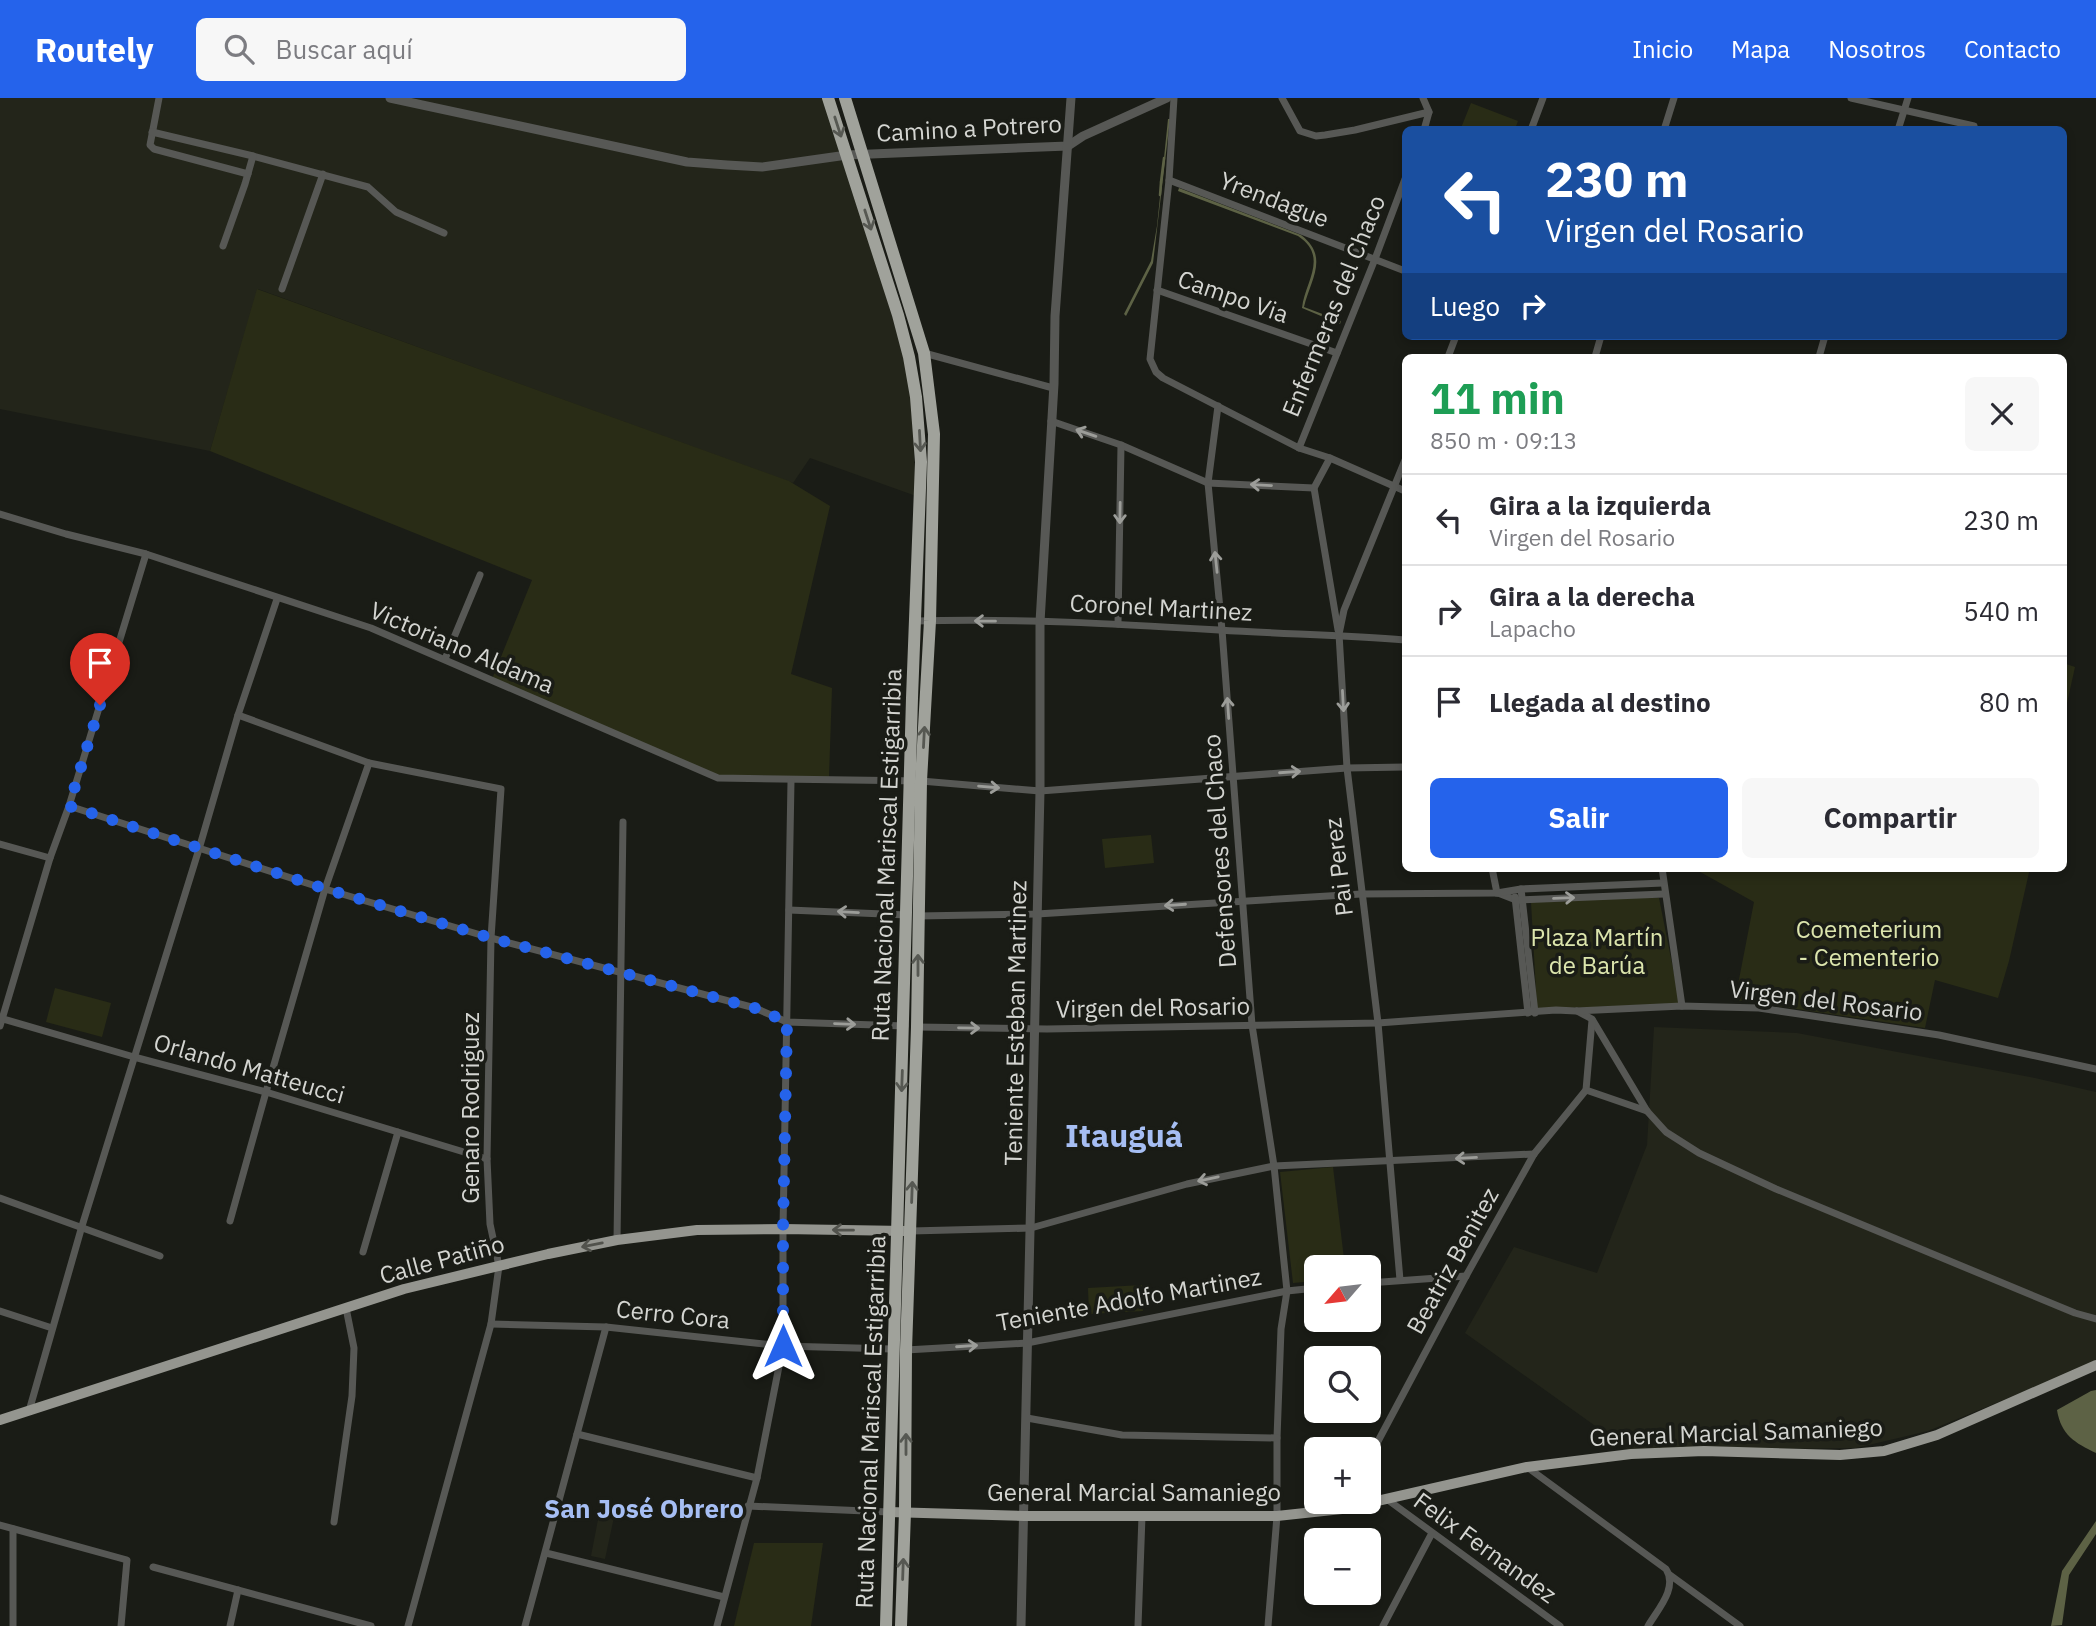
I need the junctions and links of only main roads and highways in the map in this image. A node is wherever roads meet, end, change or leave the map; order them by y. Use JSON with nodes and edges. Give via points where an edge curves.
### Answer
{"nodes":[{"id":1,"x":828,"y":98,"type":"edge"},
{"id":2,"x":845,"y":98,"type":"edge"},
{"id":3,"x":916,"y":781,"type":"junction"},
{"id":4,"x":911,"y":1026,"type":"junction"},
{"id":5,"x":897,"y":1231,"type":"junction"},
{"id":6,"x":911,"y":1231,"type":"junction"},
{"id":7,"x":2096,"y":1365,"type":"edge"},
{"id":8,"x":0,"y":1420,"type":"edge"},
{"id":9,"x":1381,"y":1501,"type":"edge"},
{"id":10,"x":889,"y":1511,"type":"junction"},
{"id":11,"x":905,"y":1512,"type":"junction"},
{"id":12,"x":1304,"y":1512,"type":"edge"},
{"id":13,"x":886,"y":1626,"type":"edge"},
{"id":14,"x":901,"y":1626,"type":"edge"}],
"edges":[{"from":1,"to":3,"type":"highway","name":"Ruta Nacional Mariscal Estigarribia","one_way":true,"via":[[898,315],[916,397],[921,462],[915,621]]},
{"from":3,"to":2,"type":"highway","name":"Ruta Nacional Mariscal Estigarribia","one_way":true,"via":[[930,621],[935,461],[931,401],[924,353]]},
{"from":3,"to":4,"type":"highway","name":"Ruta Nacional Mariscal Estigarribia"},
{"from":4,"to":5,"type":"highway","name":"Ruta Nacional Mariscal Estigarribia","one_way":true},
{"from":6,"to":4,"type":"highway","name":"Ruta Nacional Mariscal Estigarribia","one_way":true},
{"from":5,"to":6,"type":"main road","name":"Calle Patiño"},
{"from":5,"to":8,"type":"main road","name":"Calle Patiño","one_way":true,"via":[[696,1230],[548,1254],[404,1289]]},
{"from":5,"to":10,"type":"highway","name":"Ruta Nacional Mariscal Estigarribia"},
{"from":11,"to":6,"type":"highway","name":"Ruta Nacional Mariscal Estigarribia","one_way":true},
{"from":7,"to":9,"type":"main road","name":"General Marcial Samaniego","via":[[1937,1435],[1884,1451],[1631,1454],[1527,1466]]},
{"from":10,"to":11,"type":"main road","name":"General Marcial Samaniego"},
{"from":10,"to":13,"type":"highway","name":"Ruta Nacional Mariscal Estigarribia"},
{"from":11,"to":12,"type":"main road","name":"General Marcial Samaniego","via":[[1024,1517],[1278,1516]]},
{"from":14,"to":11,"type":"highway","name":"Ruta Nacional Mariscal Estigarribia","one_way":true}]}
